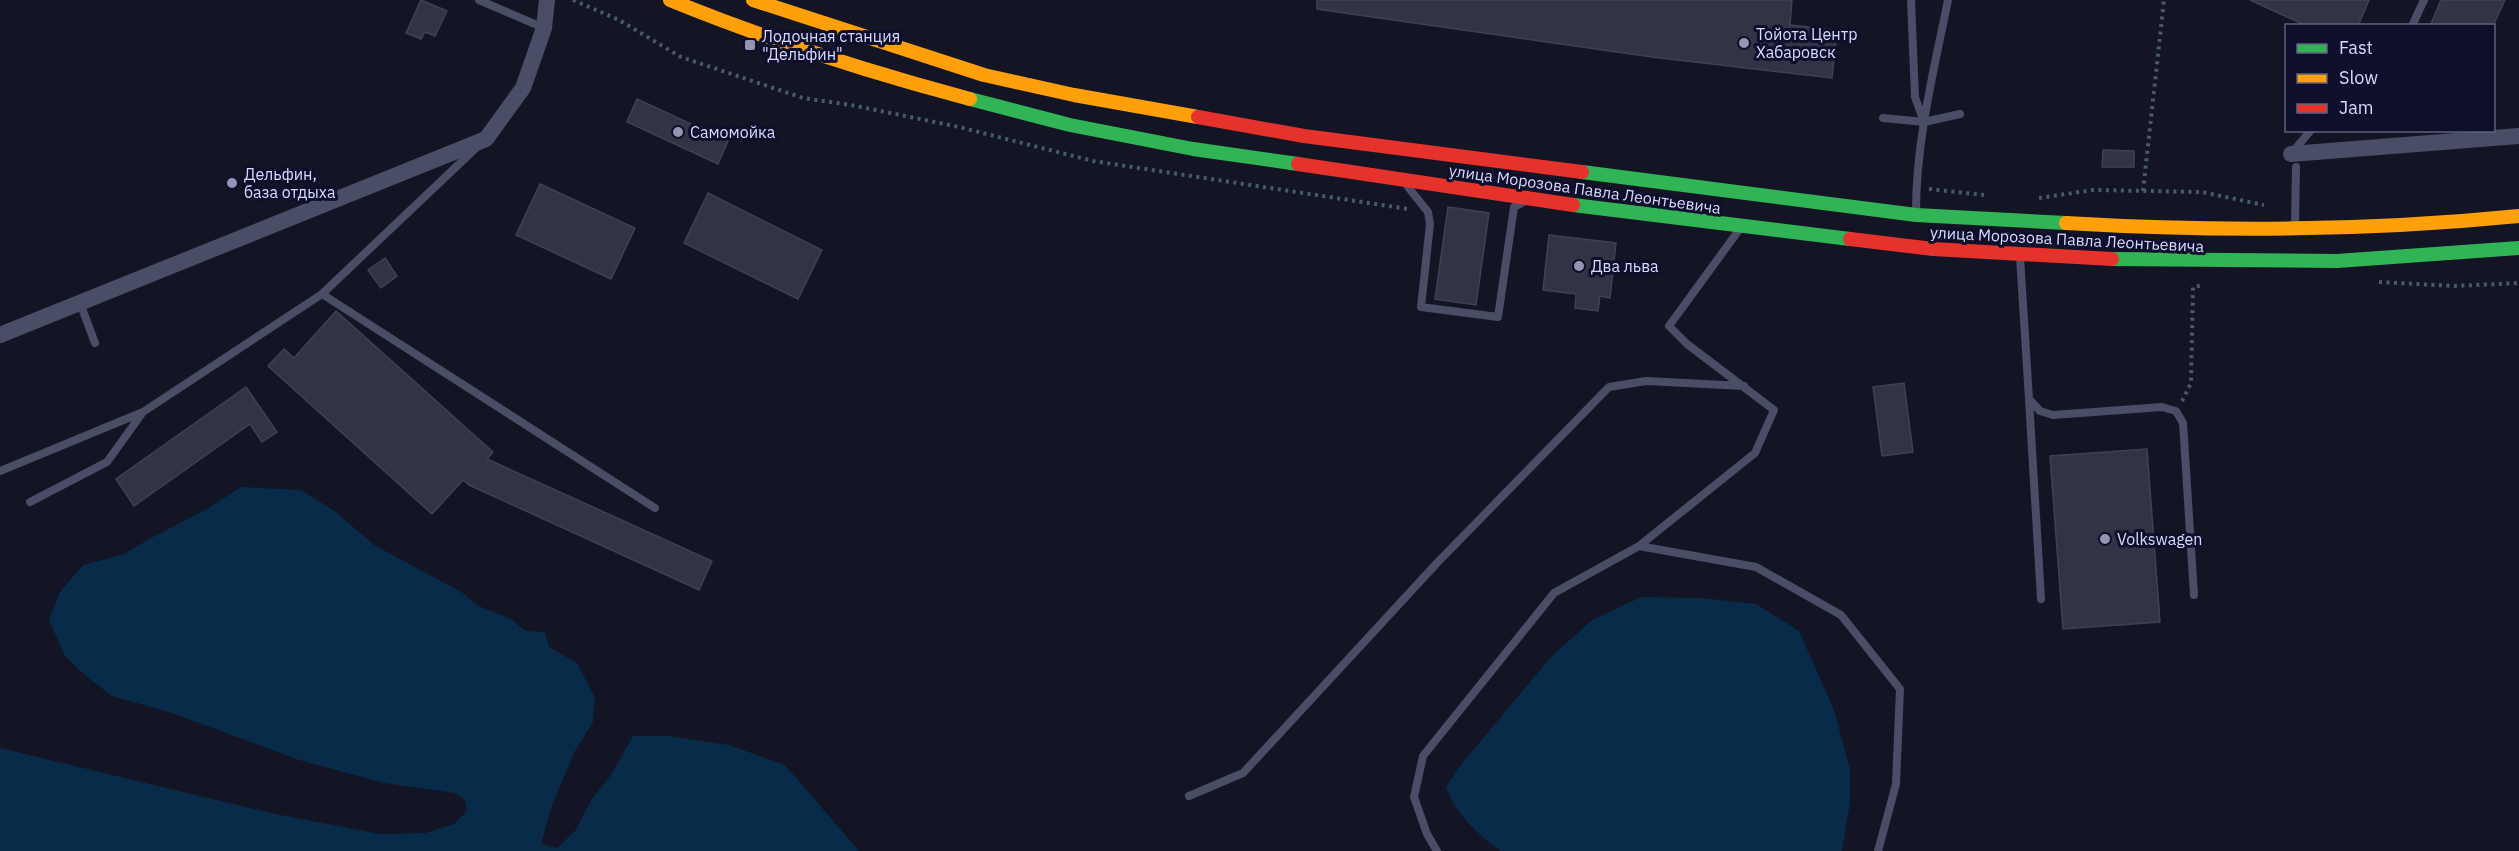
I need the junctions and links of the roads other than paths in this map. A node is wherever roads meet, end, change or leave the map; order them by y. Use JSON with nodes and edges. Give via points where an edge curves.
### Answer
{"nodes":[{"id":1,"x":479,"y":0,"type":"edge"},
{"id":2,"x":548,"y":0,"type":"edge"},
{"id":3,"x":670,"y":0,"type":"edge"},
{"id":4,"x":753,"y":0,"type":"edge"},
{"id":5,"x":1911,"y":0,"type":"edge"},
{"id":6,"x":1948,"y":0,"type":"edge"},
{"id":7,"x":2424,"y":0,"type":"edge"},
{"id":8,"x":2413,"y":24,"type":"edge"},
{"id":9,"x":544,"y":28,"type":"junction"},
{"id":10,"x":1960,"y":114,"type":"dead end"},
{"id":11,"x":1883,"y":118,"type":"dead end"},
{"id":12,"x":1924,"y":122,"type":"junction"},
{"id":13,"x":2310,"y":132,"type":"edge"},
{"id":14,"x":2519,"y":136,"type":"edge"},
{"id":15,"x":486,"y":139,"type":"junction"},
{"id":16,"x":2294,"y":161,"type":"junction"},
{"id":17,"x":1402,"y":180,"type":"junction"},
{"id":18,"x":1531,"y":199,"type":"junction"},
{"id":19,"x":1916,"y":215,"type":"junction"},
{"id":20,"x":2519,"y":216,"type":"edge"},
{"id":21,"x":1741,"y":227,"type":"junction"},
{"id":22,"x":2295,"y":228,"type":"junction"},
{"id":23,"x":2519,"y":248,"type":"edge"},
{"id":24,"x":2019,"y":254,"type":"junction"},
{"id":25,"x":322,"y":294,"type":"junction"},
{"id":26,"x":80,"y":303,"type":"junction"},
{"id":27,"x":0,"y":335,"type":"edge"},
{"id":28,"x":95,"y":343,"type":"dead end"},
{"id":29,"x":1744,"y":386,"type":"junction"},
{"id":30,"x":2029,"y":399,"type":"junction"},
{"id":31,"x":143,"y":412,"type":"junction"},
{"id":32,"x":0,"y":471,"type":"edge"},
{"id":33,"x":30,"y":502,"type":"dead end"},
{"id":34,"x":655,"y":508,"type":"dead end"},
{"id":35,"x":1640,"y":546,"type":"junction"},
{"id":36,"x":2194,"y":595,"type":"dead end"},
{"id":37,"x":2041,"y":599,"type":"dead end"},
{"id":38,"x":1189,"y":796,"type":"dead end"},
{"id":39,"x":1437,"y":851,"type":"edge"},
{"id":40,"x":1878,"y":851,"type":"edge"}],
"edges":[{"from":1,"to":9,"type":"lane"},
{"from":2,"to":9,"type":"street"},
{"from":3,"to":17,"type":"main road","name":"улица Морозова Павла Леонтьевича","via":[[831,60],[1002,109],[1193,149]]},
{"from":4,"to":19,"type":"main road","name":"улица Морозова Павла Леонтьевича","via":[[984,75],[1074,95],[1304,136]]},
{"from":5,"to":12,"type":"lane","via":[[1915,97]]},
{"from":6,"to":12,"type":"lane"},
{"from":7,"to":8,"type":"lane"},
{"from":9,"to":15,"type":"street","via":[[523,88]]},
{"from":10,"to":12,"type":"lane"},
{"from":11,"to":12,"type":"lane"},
{"from":12,"to":19,"type":"lane"},
{"from":13,"to":16,"type":"lane"},
{"from":14,"to":16,"type":"street"},
{"from":15,"to":25,"type":"lane"},
{"from":15,"to":26,"type":"street"},
{"from":16,"to":22,"type":"lane"},
{"from":17,"to":18,"type":"main road","name":"улица Морозова Павла Леонтьевича"},
{"from":17,"to":18,"type":"lane","via":[[1428,212],[1430,224],[1421,307],[1498,317],[1514,207]]},
{"from":18,"to":21,"type":"main road","name":"улица Морозова Павла Леонтьевича"},
{"from":19,"to":22,"type":"main road","name":"улица Морозова Павла Леонтьевича","via":[[2152,228]]},
{"from":20,"to":22,"type":"main road","name":"улица Морозова Павла Леонтьевича","via":[[2447,223]]},
{"from":21,"to":24,"type":"main road","name":"улица Морозова Павла Леонтьевича","via":[[1933,249]]},
{"from":21,"to":29,"type":"lane","via":[[1669,326]]},
{"from":23,"to":24,"type":"main road","name":"улица Морозова Павла Леонтьевича","via":[[2337,261],[2147,261]]},
{"from":24,"to":30,"type":"lane"},
{"from":25,"to":31,"type":"lane"},
{"from":25,"to":34,"type":"lane"},
{"from":26,"to":27,"type":"street"},
{"from":26,"to":28,"type":"lane"},
{"from":29,"to":35,"type":"lane","via":[[1774,410],[1755,453]]},
{"from":29,"to":38,"type":"lane","via":[[1646,381],[1609,387],[1437,563],[1243,773]]},
{"from":30,"to":36,"type":"lane","via":[[2040,411],[2053,415],[2162,407],[2176,411],[2183,423]]},
{"from":30,"to":37,"type":"lane"},
{"from":31,"to":32,"type":"lane"},
{"from":31,"to":33,"type":"lane","via":[[107,462]]},
{"from":35,"to":39,"type":"lane","via":[[1554,593],[1424,756],[1414,797],[1426,834]]},
{"from":35,"to":40,"type":"lane","via":[[1756,567],[1841,615],[1900,689],[1896,784]]}]}
